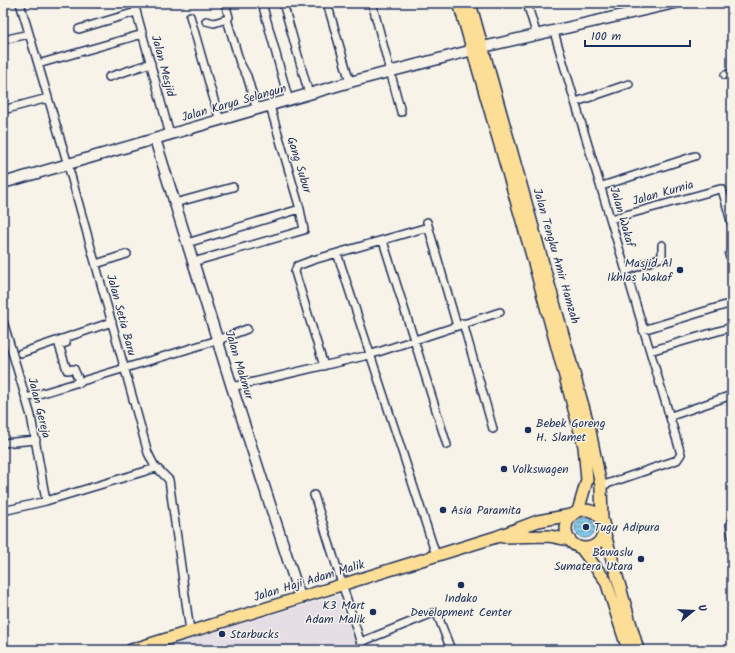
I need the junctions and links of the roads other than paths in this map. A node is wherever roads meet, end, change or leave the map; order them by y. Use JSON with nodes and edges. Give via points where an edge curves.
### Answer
{"nodes":[{"id":1,"x":20,"y":3,"type":"edge"},
{"id":2,"x":134,"y":3,"type":"edge"},
{"id":3,"x":225,"y":3,"type":"edge"},
{"id":4,"x":262,"y":3,"type":"edge"},
{"id":5,"x":283,"y":3,"type":"edge"},
{"id":6,"x":327,"y":3,"type":"edge"},
{"id":7,"x":372,"y":3,"type":"edge"},
{"id":8,"x":459,"y":3,"type":"edge"},
{"id":9,"x":470,"y":3,"type":"edge"},
{"id":10,"x":527,"y":3,"type":"edge"},
{"id":11,"x":675,"y":3,"type":"edge"},
{"id":12,"x":641,"y":7,"type":"edge"},
{"id":13,"x":136,"y":12,"type":"junction"},
{"id":14,"x":190,"y":16,"type":"dead end"},
{"id":15,"x":227,"y":19,"type":"junction"},
{"id":16,"x":206,"y":21,"type":"dead end"},
{"id":17,"x":80,"y":29,"type":"dead end"},
{"id":18,"x":554,"y":32,"type":"junction"},
{"id":19,"x":29,"y":34,"type":"junction"},
{"id":20,"x":143,"y":34,"type":"junction"},
{"id":21,"x":537,"y":36,"type":"junction"},
{"id":22,"x":3,"y":40,"type":"edge"},
{"id":23,"x":478,"y":48,"type":"junction"},
{"id":24,"x":151,"y":63,"type":"junction"},
{"id":25,"x":38,"y":64,"type":"junction"},
{"id":26,"x":391,"y":70,"type":"junction"},
{"id":27,"x":109,"y":77,"type":"dead end"},
{"id":28,"x":350,"y":82,"type":"junction"},
{"id":29,"x":629,"y":84,"type":"dead end"},
{"id":30,"x":309,"y":94,"type":"junction"},
{"id":31,"x":48,"y":98,"type":"junction"},
{"id":32,"x":289,"y":101,"type":"junction"},
{"id":33,"x":576,"y":102,"type":"junction"},
{"id":34,"x":270,"y":106,"type":"junction"},
{"id":35,"x":3,"y":110,"type":"edge"},
{"id":36,"x":257,"y":110,"type":"junction"},
{"id":37,"x":402,"y":112,"type":"dead end"},
{"id":38,"x":220,"y":121,"type":"junction"},
{"id":39,"x":170,"y":135,"type":"junction"},
{"id":40,"x":155,"y":139,"type":"junction"},
{"id":41,"x":695,"y":156,"type":"dead end"},
{"id":42,"x":68,"y":165,"type":"junction"},
{"id":43,"x":3,"y":183,"type":"edge"},
{"id":44,"x":233,"y":186,"type":"dead end"},
{"id":45,"x":602,"y":186,"type":"junction"},
{"id":46,"x":175,"y":203,"type":"junction"},
{"id":47,"x":300,"y":209,"type":"junction"},
{"id":48,"x":611,"y":219,"type":"junction"},
{"id":49,"x":732,"y":225,"type":"edge"},
{"id":50,"x":383,"y":241,"type":"junction"},
{"id":51,"x":187,"y":243,"type":"junction"},
{"id":52,"x":662,"y":246,"type":"dead end"},
{"id":53,"x":535,"y":250,"type":"junction"},
{"id":54,"x":127,"y":254,"type":"dead end"},
{"id":55,"x":337,"y":254,"type":"junction"},
{"id":56,"x":193,"y":262,"type":"junction"},
{"id":57,"x":96,"y":264,"type":"junction"},
{"id":58,"x":626,"y":271,"type":"junction"},
{"id":59,"x":732,"y":303,"type":"edge"},
{"id":60,"x":500,"y":312,"type":"dead end"},
{"id":61,"x":3,"y":321,"type":"edge"},
{"id":62,"x":112,"y":322,"type":"junction"},
{"id":63,"x":460,"y":325,"type":"junction"},
{"id":64,"x":732,"y":327,"type":"edge"},
{"id":65,"x":247,"y":329,"type":"dead end"},
{"id":66,"x":643,"y":330,"type":"junction"},
{"id":67,"x":68,"y":338,"type":"junction"},
{"id":68,"x":218,"y":340,"type":"junction"},
{"id":69,"x":414,"y":340,"type":"junction"},
{"id":70,"x":650,"y":351,"type":"junction"},
{"id":71,"x":21,"y":354,"type":"dead end"},
{"id":72,"x":369,"y":354,"type":"junction"},
{"id":73,"x":324,"y":366,"type":"junction"},
{"id":74,"x":125,"y":369,"type":"junction"},
{"id":75,"x":80,"y":383,"type":"junction"},
{"id":76,"x":232,"y":387,"type":"junction"},
{"id":77,"x":732,"y":395,"type":"edge"},
{"id":78,"x":26,"y":398,"type":"junction"},
{"id":79,"x":671,"y":416,"type":"junction"},
{"id":80,"x":493,"y":428,"type":"dead end"},
{"id":81,"x":36,"y":440,"type":"junction"},
{"id":82,"x":3,"y":443,"type":"edge"},
{"id":83,"x":447,"y":445,"type":"dead end"},
{"id":84,"x":156,"y":468,"type":"junction"},
{"id":85,"x":601,"y":486,"type":"junction"},
{"id":86,"x":314,"y":494,"type":"dead end"},
{"id":87,"x":46,"y":501,"type":"junction"},
{"id":88,"x":3,"y":511,"type":"edge"},
{"id":89,"x":574,"y":513,"type":"junction"},
{"id":90,"x":732,"y":519,"type":"edge"},
{"id":91,"x":603,"y":525,"type":"junction"},
{"id":92,"x":732,"y":536,"type":"edge"},
{"id":93,"x":496,"y":537,"type":"junction"},
{"id":94,"x":570,"y":540,"type":"junction"},
{"id":95,"x":582,"y":548,"type":"junction"},
{"id":96,"x":436,"y":555,"type":"junction"},
{"id":97,"x":341,"y":584,"type":"junction"},
{"id":98,"x":300,"y":597,"type":"junction"},
{"id":99,"x":190,"y":631,"type":"junction"},
{"id":100,"x":361,"y":642,"type":"junction"},
{"id":101,"x":131,"y":650,"type":"edge"},
{"id":102,"x":364,"y":650,"type":"edge"},
{"id":103,"x":451,"y":650,"type":"edge"},
{"id":104,"x":628,"y":650,"type":"edge"},
{"id":105,"x":638,"y":650,"type":"edge"}],
"edges":[{"from":1,"to":19,"type":"street","name":"Jalan Setia Baru"},
{"from":2,"to":13,"type":"street","name":"Jalan Mesjid"},
{"from":3,"to":15,"type":"street","via":[[229,17]]},
{"from":4,"to":32,"type":"street"},
{"from":5,"to":30,"type":"street"},
{"from":6,"to":28,"type":"street"},
{"from":7,"to":26,"type":"street"},
{"from":8,"to":23,"type":"main road","name":"Jalan Tengku Amir Hamzah"},
{"from":9,"to":23,"type":"main road","name":"Jalan Tengku Amir Hamzah"},
{"from":10,"to":21,"type":"street"},
{"from":11,"to":12,"type":"street","name":"Jalan Karya Selangun"},
{"from":12,"to":18,"type":"street","name":"Jalan Karya Selangun"},
{"from":13,"to":17,"type":"street"},
{"from":13,"to":20,"type":"street","name":"Jalan Mesjid"},
{"from":14,"to":38,"type":"street"},
{"from":15,"to":16,"type":"street"},
{"from":15,"to":36,"type":"street"},
{"from":18,"to":21,"type":"street","name":"Jalan Karya Selangun"},
{"from":18,"to":33,"type":"street","name":"Jalan Wakaf"},
{"from":19,"to":22,"type":"street"},
{"from":19,"to":25,"type":"street","name":"Jalan Setia Baru"},
{"from":20,"to":24,"type":"street","name":"Jalan Mesjid"},
{"from":20,"to":25,"type":"street"},
{"from":21,"to":23,"type":"street","name":"Jalan Karya Selangun"},
{"from":23,"to":26,"type":"street","name":"Jalan Karya Selangun"},
{"from":23,"to":53,"type":"main road","name":"Jalan Tengku Amir Hamzah"},
{"from":24,"to":27,"type":"street"},
{"from":24,"to":39,"type":"street","name":"Jalan Mesjid"},
{"from":25,"to":31,"type":"street","name":"Jalan Setia Baru"},
{"from":26,"to":28,"type":"street","name":"Jalan Karya Selangun"},
{"from":26,"to":37,"type":"street"},
{"from":28,"to":30,"type":"street","name":"Jalan Karya Selangun"},
{"from":29,"to":33,"type":"street"},
{"from":30,"to":32,"type":"street","name":"Jalan Karya Selangun"},
{"from":31,"to":35,"type":"street"},
{"from":31,"to":42,"type":"street","name":"Jalan Setia Baru"},
{"from":32,"to":34,"type":"street","name":"Jalan Karya Selangun"},
{"from":33,"to":45,"type":"street","name":"Jalan Wakaf"},
{"from":34,"to":36,"type":"street","name":"Jalan Karya Selangun"},
{"from":34,"to":47,"type":"street","name":"Gang Subur"},
{"from":36,"to":38,"type":"street","name":"Jalan Karya Selangun"},
{"from":38,"to":39,"type":"street","name":"Jalan Karya Selangun"},
{"from":39,"to":40,"type":"street","name":"Jalan Karya Selangun"},
{"from":40,"to":42,"type":"street","name":"Jalan Karya Selangun"},
{"from":40,"to":46,"type":"street","name":"Jalan Makmur"},
{"from":41,"to":45,"type":"street"},
{"from":42,"to":43,"type":"street","name":"Jalan Karya Selangun"},
{"from":42,"to":57,"type":"street","name":"Jalan Setia Baru"},
{"from":44,"to":46,"type":"street"},
{"from":45,"to":48,"type":"street","name":"Jalan Wakaf"},
{"from":46,"to":51,"type":"street","name":"Jalan Makmur"},
{"from":47,"to":51,"type":"street"},
{"from":47,"to":56,"type":"street","name":"Gang Subur","via":[[304,230]]},
{"from":48,"to":49,"type":"street","name":"Jalan Kurnia","via":[[722,189]]},
{"from":48,"to":58,"type":"street","name":"Jalan Wakaf"},
{"from":50,"to":55,"type":"street"},
{"from":50,"to":63,"type":"street","via":[[427,224]]},
{"from":50,"to":69,"type":"street"},
{"from":51,"to":56,"type":"street","name":"Jalan Makmur"},
{"from":52,"to":58,"type":"street","via":[[662,257]]},
{"from":53,"to":85,"type":"main road","name":"Jalan Tengku Amir Hamzah","via":[[590,431]]},
{"from":53,"to":89,"type":"main road","name":"Jalan Tengku Amir Hamzah","via":[[586,458],[586,485]]},
{"from":54,"to":57,"type":"street"},
{"from":55,"to":72,"type":"street"},
{"from":55,"to":73,"type":"street","via":[[299,264],[295,270]]},
{"from":56,"to":68,"type":"street","name":"Jalan Makmur"},
{"from":57,"to":62,"type":"street","name":"Jalan Setia Baru"},
{"from":58,"to":66,"type":"street","name":"Jalan Wakaf"},
{"from":59,"to":66,"type":"street"},
{"from":60,"to":63,"type":"street"},
{"from":61,"to":78,"type":"street","name":"Jalan Gereja"},
{"from":62,"to":67,"type":"street"},
{"from":62,"to":74,"type":"street","name":"Jalan Setia Baru"},
{"from":63,"to":69,"type":"street"},
{"from":63,"to":80,"type":"street"},
{"from":64,"to":70,"type":"street"},
{"from":65,"to":68,"type":"street"},
{"from":66,"to":70,"type":"street","name":"Jalan Wakaf"},
{"from":67,"to":71,"type":"street"},
{"from":67,"to":75,"type":"street","via":[[69,342],[59,346],[67,370],[74,369]]},
{"from":68,"to":74,"type":"street"},
{"from":68,"to":76,"type":"street","name":"Jalan Makmur"},
{"from":69,"to":72,"type":"street"},
{"from":69,"to":83,"type":"street"},
{"from":70,"to":79,"type":"street","name":"Jalan Wakaf"},
{"from":72,"to":73,"type":"street"},
{"from":72,"to":96,"type":"street"},
{"from":73,"to":76,"type":"street"},
{"from":74,"to":75,"type":"street"},
{"from":74,"to":84,"type":"street","name":"Jalan Setia Baru","via":[[148,453]]},
{"from":75,"to":78,"type":"street"},
{"from":76,"to":98,"type":"street","name":"Jalan Makmur"},
{"from":77,"to":79,"type":"street"},
{"from":78,"to":81,"type":"street","name":"Jalan Gereja"},
{"from":79,"to":85,"type":"street","name":"Jalan Wakaf","via":[[681,454],[679,458]]},
{"from":81,"to":82,"type":"street"},
{"from":81,"to":87,"type":"street","name":"Jalan Gereja"},
{"from":84,"to":87,"type":"street"},
{"from":84,"to":99,"type":"street","name":"Jalan Setia Baru","via":[[167,476],[170,482]]},
{"from":85,"to":91,"type":"main road","name":"Jalan Tengku Amir Hamzah"},
{"from":86,"to":97,"type":"street"},
{"from":87,"to":88,"type":"street"},
{"from":89,"to":91,"type":"main road","via":[[587,510],[596,513]]},
{"from":89,"to":93,"type":"main road","name":"Jalan Haji Adam Malik","via":[[538,521]]},
{"from":89,"to":94,"type":"main road","via":[[566,528]]},
{"from":90,"to":92,"type":"street"},
{"from":91,"to":95,"type":"main road","via":[[602,538],[589,548]]},
{"from":91,"to":105,"type":"main road"},
{"from":93,"to":94,"type":"main road","name":"Jalan Haji Adam Malik","via":[[538,536]]},
{"from":93,"to":96,"type":"main road","name":"Jalan Haji Adam Malik"},
{"from":94,"to":95,"type":"main road"},
{"from":95,"to":104,"type":"main road","via":[[606,581]]},
{"from":96,"to":97,"type":"main road","name":"Jalan Haji Adam Malik"},
{"from":97,"to":98,"type":"main road","name":"Jalan Haji Adam Malik"},
{"from":97,"to":100,"type":"street"},
{"from":98,"to":99,"type":"main road","name":"Jalan Haji Adam Malik"},
{"from":99,"to":101,"type":"main road","name":"Jalan Haji Adam Malik"},
{"from":100,"to":102,"type":"street"},
{"from":100,"to":103,"type":"street","via":[[435,613]]}]}
